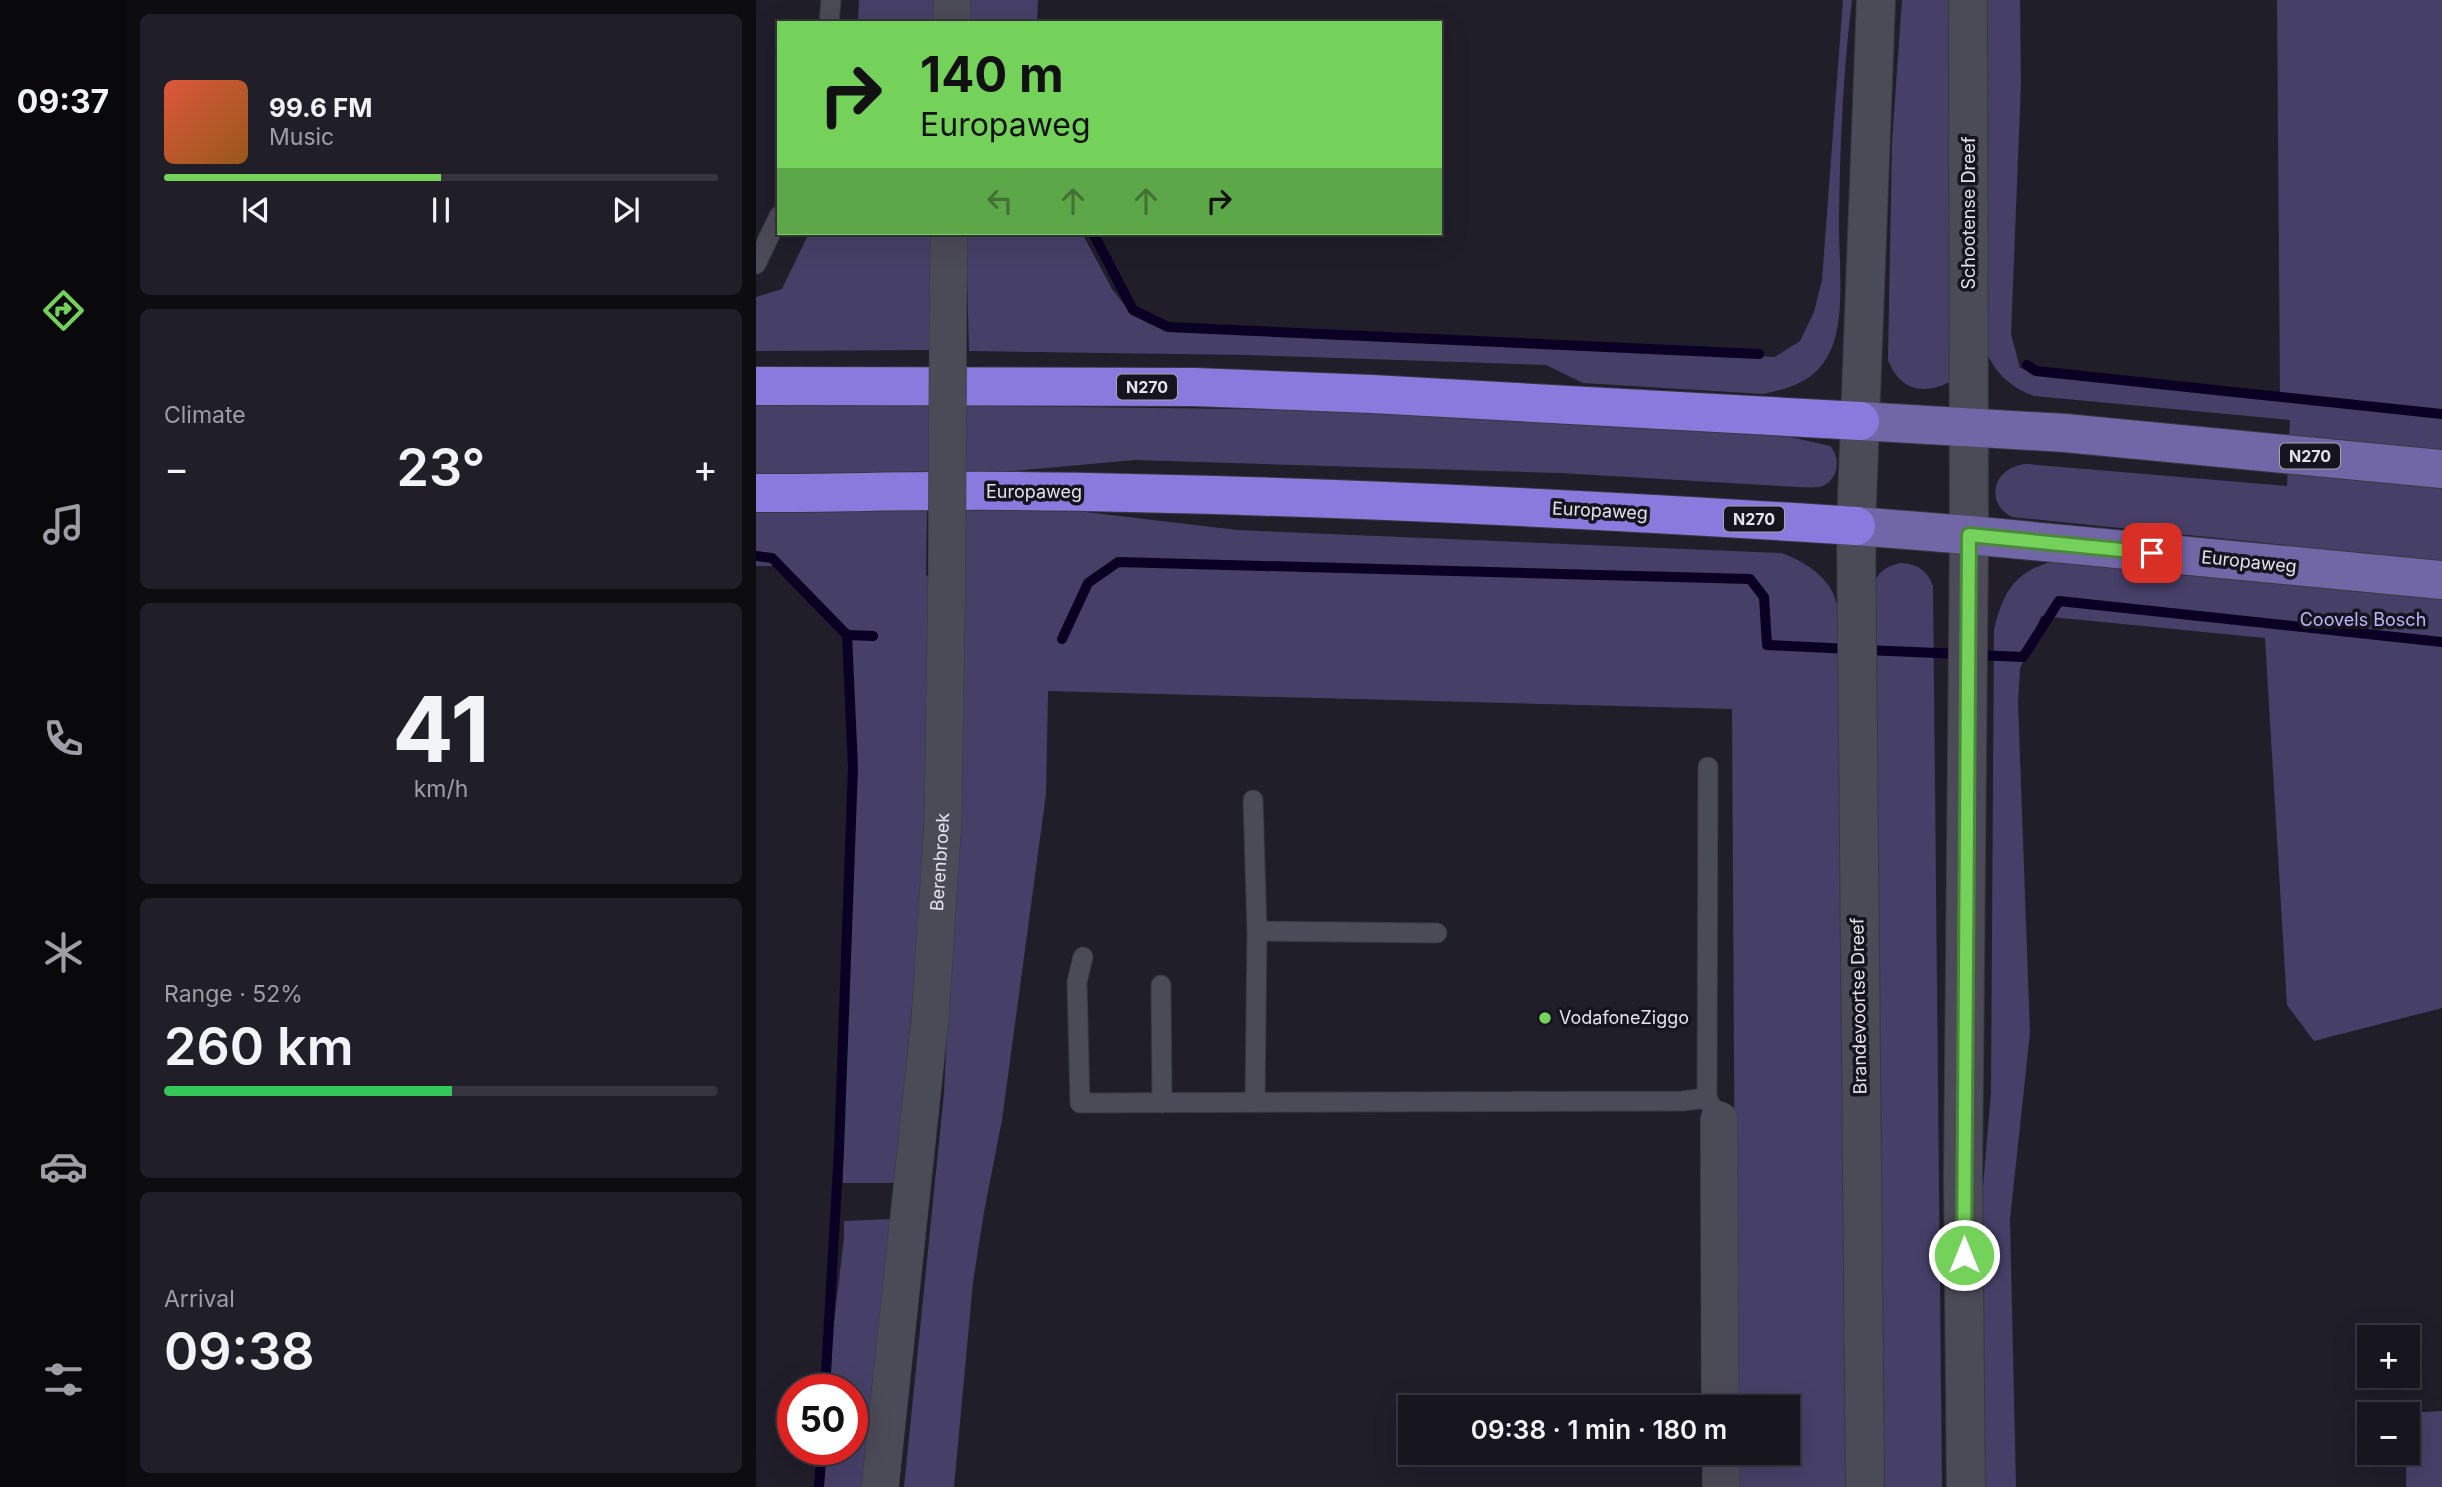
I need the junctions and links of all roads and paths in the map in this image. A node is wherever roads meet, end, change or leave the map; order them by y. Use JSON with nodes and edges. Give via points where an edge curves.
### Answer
{"nodes":[{"id":1,"x":831,"y":0,"type":"edge"},
{"id":2,"x":952,"y":0,"type":"edge"},
{"id":3,"x":1876,"y":0,"type":"edge"},
{"id":4,"x":1968,"y":0,"type":"edge"},
{"id":5,"x":829,"y":21,"type":"edge"},
{"id":6,"x":952,"y":21,"type":"edge"},
{"id":7,"x":777,"y":220,"type":"edge"},
{"id":8,"x":949,"y":235,"type":"edge"},
{"id":9,"x":756,"y":264,"type":"edge"},
{"id":10,"x":756,"y":386,"type":"edge"},
{"id":11,"x":1860,"y":421,"type":"junction"},
{"id":12,"x":1969,"y":426,"type":"junction"},
{"id":13,"x":2442,"y":469,"type":"edge"},
{"id":14,"x":756,"y":493,"type":"edge"},
{"id":15,"x":1856,"y":526,"type":"junction"},
{"id":16,"x":1969,"y":535,"type":"junction"},
{"id":17,"x":2442,"y":580,"type":"edge"},
{"id":18,"x":1708,"y":767,"type":"dead end"},
{"id":19,"x":1253,"y":800,"type":"dead end"},
{"id":20,"x":1257,"y":931,"type":"junction"},
{"id":21,"x":1437,"y":933,"type":"dead end"},
{"id":22,"x":1083,"y":957,"type":"dead end"},
{"id":23,"x":1161,"y":985,"type":"dead end"},
{"id":24,"x":1255,"y":1102,"type":"junction"},
{"id":25,"x":1162,"y":1103,"type":"junction"},
{"id":26,"x":1713,"y":1109,"type":"junction"},
{"id":27,"x":1720,"y":1395,"type":"edge"},
{"id":28,"x":1721,"y":1465,"type":"edge"},
{"id":29,"x":880,"y":1487,"type":"edge"},
{"id":30,"x":1721,"y":1487,"type":"edge"},
{"id":31,"x":1865,"y":1487,"type":"edge"},
{"id":32,"x":1966,"y":1487,"type":"edge"}],
"edges":[{"from":1,"to":5,"type":"lane"},
{"from":2,"to":6,"type":"street"},
{"from":3,"to":11,"type":"main road"},
{"from":4,"to":12,"type":"main road","name":"Schootense Dreef"},
{"from":7,"to":9,"type":"lane"},
{"from":8,"to":29,"type":"street","name":"Berenbroek","bridge":true,"via":[[943,821],[930,1019]]},
{"from":10,"to":11,"type":"highway","number":"N270","via":[[1194,387]]},
{"from":11,"to":12,"type":"main road","number":"N270"},
{"from":11,"to":15,"type":"main road","name":"Brandevoortse Dreef"},
{"from":12,"to":13,"type":"main road","number":"N270"},
{"from":12,"to":16,"type":"main road","name":"Schootense Dreef"},
{"from":14,"to":15,"type":"highway","name":"Europaweg","number":"N270","via":[[1007,491],[1239,496]]},
{"from":15,"to":16,"type":"main road","name":"Europaweg","number":"N270"},
{"from":15,"to":31,"type":"main road","name":"Brandevoortse Dreef"},
{"from":16,"to":17,"type":"main road","name":"Europaweg","number":"N270"},
{"from":16,"to":32,"type":"main road"},
{"from":18,"to":26,"type":"lane"},
{"from":19,"to":20,"type":"lane"},
{"from":20,"to":21,"type":"lane"},
{"from":20,"to":24,"type":"lane"},
{"from":22,"to":25,"type":"lane","via":[[1077,982],[1080,1103]]},
{"from":23,"to":25,"type":"lane"},
{"from":24,"to":25,"type":"lane"},
{"from":24,"to":26,"type":"lane","via":[[1682,1101]]},
{"from":26,"to":27,"type":"street"},
{"from":28,"to":30,"type":"street"}]}
